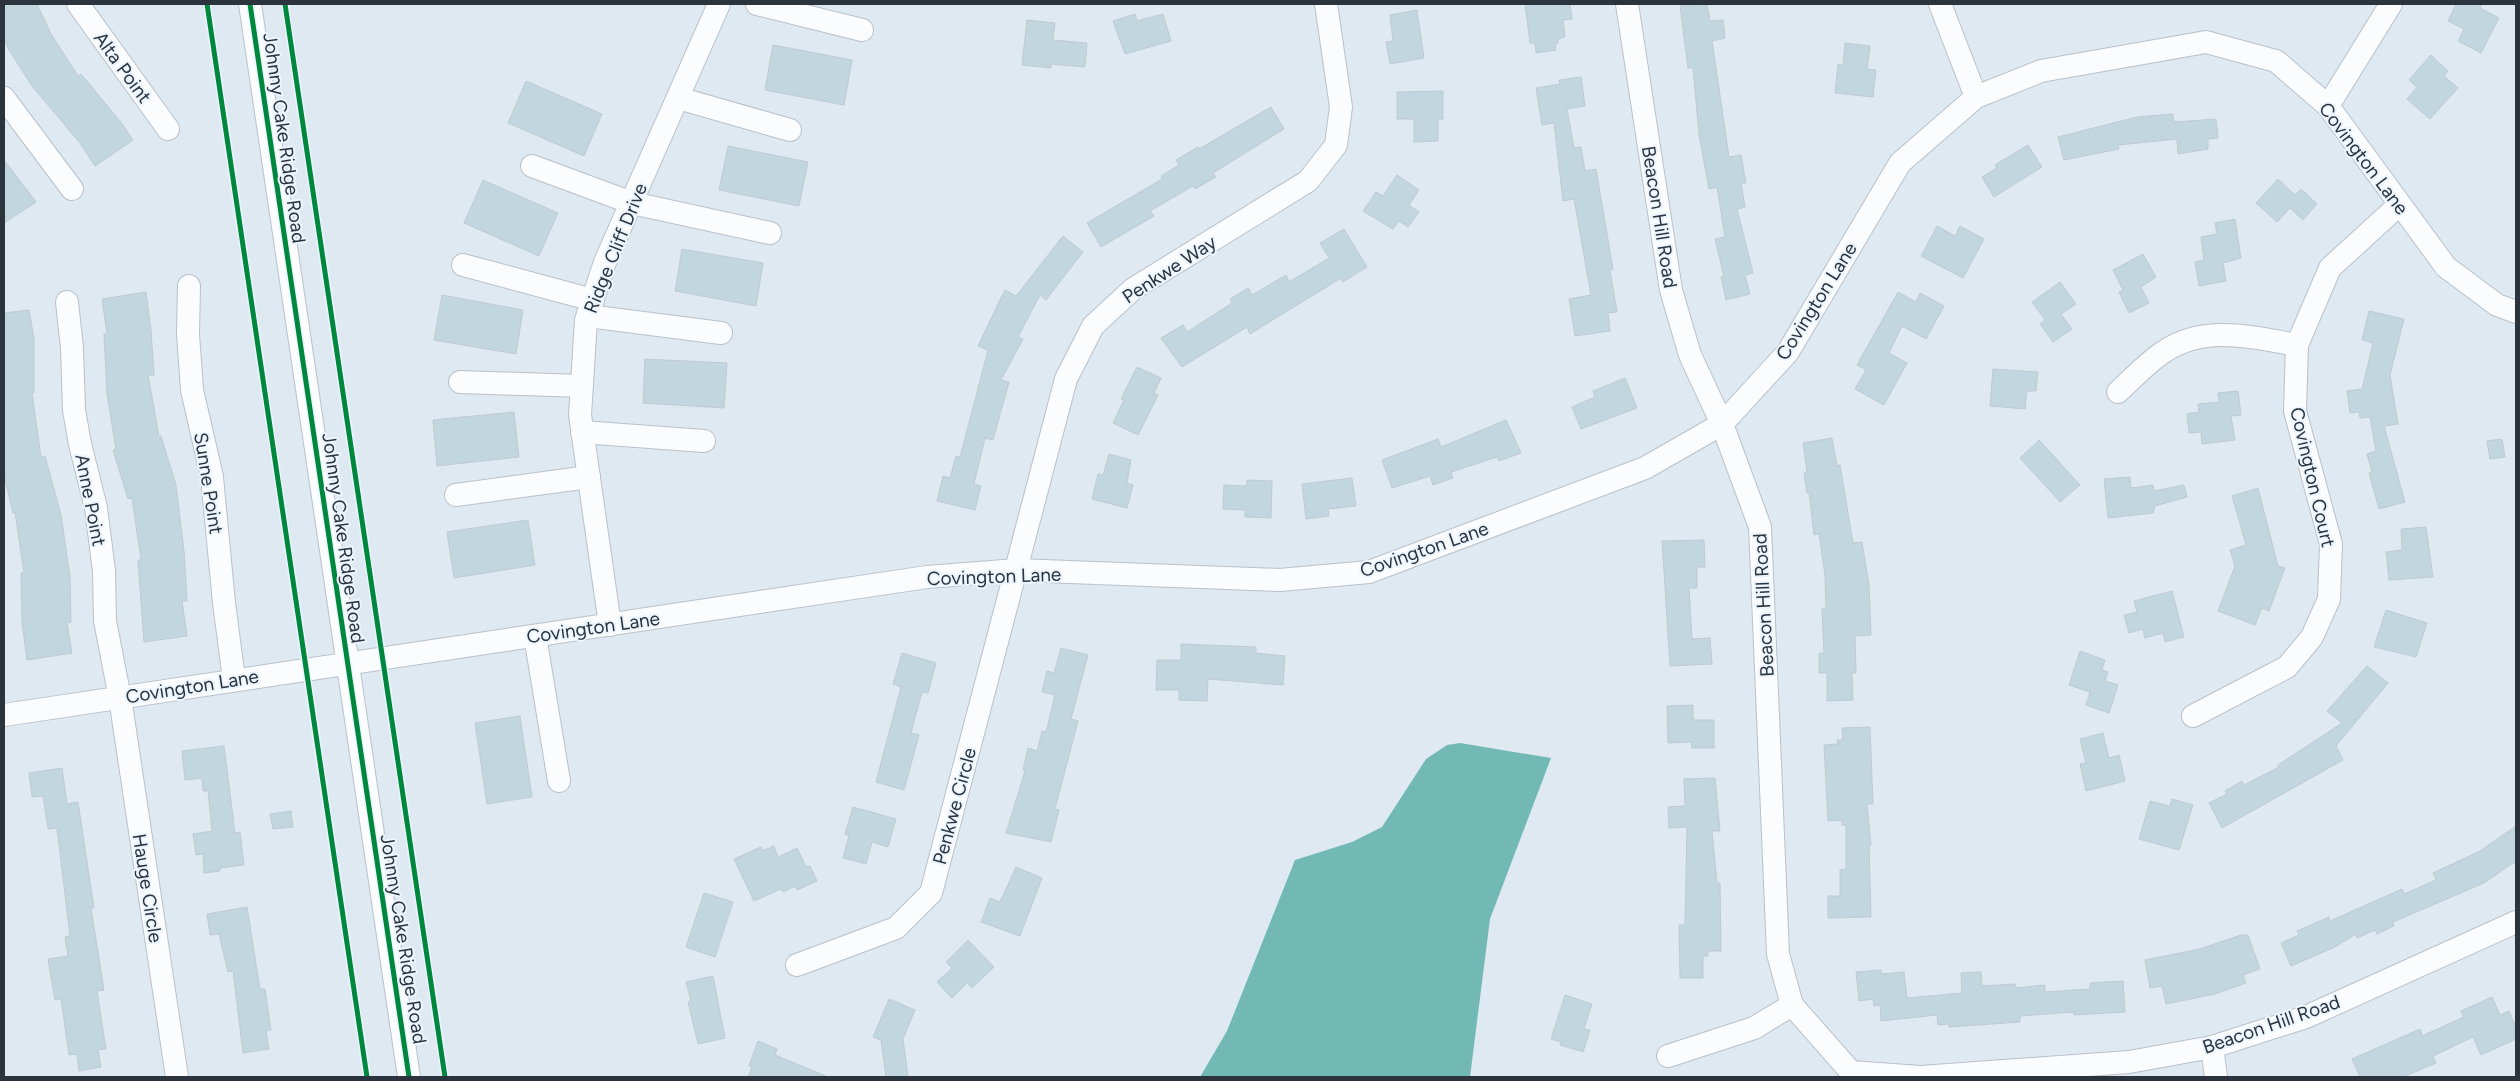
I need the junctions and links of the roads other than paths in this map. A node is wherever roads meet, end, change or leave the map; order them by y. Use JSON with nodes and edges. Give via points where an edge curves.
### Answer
{"nodes":[{"id":1,"x":78,"y":4,"type":"edge"},
{"id":2,"x":250,"y":4,"type":"edge"},
{"id":3,"x":719,"y":4,"type":"edge"},
{"id":4,"x":757,"y":4,"type":"edge"},
{"id":5,"x":1326,"y":4,"type":"edge"},
{"id":6,"x":1627,"y":4,"type":"edge"},
{"id":7,"x":1940,"y":4,"type":"edge"},
{"id":8,"x":2391,"y":4,"type":"edge"},
{"id":9,"x":862,"y":30,"type":"dead end"},
{"id":10,"x":1976,"y":97,"type":"junction"},
{"id":11,"x":4,"y":98,"type":"edge"},
{"id":12,"x":678,"y":98,"type":"junction"},
{"id":13,"x":2328,"y":106,"type":"junction"},
{"id":14,"x":168,"y":130,"type":"dead end"},
{"id":15,"x":790,"y":130,"type":"dead end"},
{"id":16,"x":532,"y":166,"type":"dead end"},
{"id":17,"x":72,"y":189,"type":"dead end"},
{"id":18,"x":632,"y":203,"type":"junction"},
{"id":19,"x":2399,"y":205,"type":"junction"},
{"id":20,"x":770,"y":233,"type":"dead end"},
{"id":21,"x":463,"y":265,"type":"dead end"},
{"id":22,"x":189,"y":286,"type":"dead end"},
{"id":23,"x":67,"y":302,"type":"dead end"},
{"id":24,"x":590,"y":308,"type":"junction"},
{"id":25,"x":2516,"y":312,"type":"edge"},
{"id":26,"x":721,"y":333,"type":"dead end"},
{"id":27,"x":2297,"y":345,"type":"junction"},
{"id":28,"x":460,"y":382,"type":"dead end"},
{"id":29,"x":582,"y":386,"type":"junction"},
{"id":30,"x":2118,"y":392,"type":"dead end"},
{"id":31,"x":1722,"y":424,"type":"junction"},
{"id":32,"x":582,"y":432,"type":"junction"},
{"id":33,"x":704,"y":440,"type":"dead end"},
{"id":34,"x":589,"y":477,"type":"junction"},
{"id":35,"x":456,"y":495,"type":"dead end"},
{"id":36,"x":1017,"y":570,"type":"junction"},
{"id":37,"x":610,"y":625,"type":"junction"},
{"id":38,"x":535,"y":636,"type":"junction"},
{"id":39,"x":347,"y":663,"type":"junction"},
{"id":40,"x":234,"y":680,"type":"junction"},
{"id":41,"x":120,"y":698,"type":"junction"},
{"id":42,"x":4,"y":715,"type":"edge"},
{"id":43,"x":2193,"y":716,"type":"dead end"},
{"id":44,"x":558,"y":781,"type":"dead end"},
{"id":45,"x":2516,"y":922,"type":"edge"},
{"id":46,"x":797,"y":965,"type":"dead end"},
{"id":47,"x":1792,"y":1005,"type":"junction"},
{"id":48,"x":2212,"y":1047,"type":"junction"},
{"id":49,"x":1668,"y":1056,"type":"dead end"},
{"id":50,"x":177,"y":1077,"type":"edge"},
{"id":51,"x":409,"y":1077,"type":"edge"},
{"id":52,"x":1921,"y":1077,"type":"edge"},
{"id":53,"x":2216,"y":1077,"type":"edge"}],
"edges":[{"from":1,"to":14,"type":"street","name":"Alta Point"},
{"from":2,"to":39,"type":"street","name":"Johnny Cake Ridge Road"},
{"from":3,"to":12,"type":"street","name":"Ridge Cliff Drive"},
{"from":4,"to":9,"type":"street"},
{"from":5,"to":36,"type":"street","name":"Penkwe Way","via":[[1341,107],[1336,145],[1308,181],[1133,289],[1093,326],[1066,379]]},
{"from":6,"to":31,"type":"street","name":"Beacon Hill Road","via":[[1671,290],[1690,355]]},
{"from":7,"to":10,"type":"street"},
{"from":8,"to":13,"type":"street"},
{"from":10,"to":13,"type":"street","name":"Covington Lane","via":[[2041,71],[2206,42],[2276,61]]},
{"from":10,"to":31,"type":"street","name":"Covington Lane","via":[[1900,163],[1788,352]]},
{"from":11,"to":17,"type":"street"},
{"from":12,"to":15,"type":"street"},
{"from":12,"to":18,"type":"street","name":"Ridge Cliff Drive"},
{"from":13,"to":19,"type":"street","name":"Covington Lane"},
{"from":16,"to":18,"type":"street"},
{"from":18,"to":20,"type":"street"},
{"from":18,"to":24,"type":"street","name":"Ridge Cliff Drive","via":[[605,262]]},
{"from":19,"to":25,"type":"street","name":"Covington Lane","via":[[2446,267],[2497,305]]},
{"from":19,"to":27,"type":"street","name":"Covington Court","via":[[2330,268]]},
{"from":21,"to":24,"type":"street"},
{"from":22,"to":40,"type":"street","name":"Sunne Point","via":[[192,390],[212,477]]},
{"from":23,"to":41,"type":"street","name":"Anne Point","via":[[74,410],[96,508],[104,570],[105,621]]},
{"from":24,"to":26,"type":"street"},
{"from":24,"to":29,"type":"street","name":"Ridge Cliff Drive"},
{"from":27,"to":30,"type":"street","via":[[2234,334],[2197,336],[2162,353]]},
{"from":27,"to":43,"type":"street","name":"Covington Court","via":[[2295,411],[2331,544],[2328,600],[2312,637],[2287,667]]},
{"from":28,"to":29,"type":"street"},
{"from":29,"to":32,"type":"street","name":"Ridge Cliff Drive"},
{"from":31,"to":36,"type":"street","name":"Covington Lane","via":[[1645,468],[1369,572],[1280,580]]},
{"from":31,"to":47,"type":"street","name":"Beacon Hill Road","via":[[1760,527],[1778,954]]},
{"from":32,"to":33,"type":"street"},
{"from":32,"to":34,"type":"street","name":"Ridge Cliff Drive"},
{"from":34,"to":35,"type":"street"},
{"from":34,"to":37,"type":"street","name":"Ridge Cliff Drive"},
{"from":36,"to":37,"type":"street","name":"Covington Lane","via":[[927,577]]},
{"from":36,"to":46,"type":"street","name":"Penkwe Circle","via":[[931,893],[896,928]]},
{"from":37,"to":38,"type":"street","name":"Covington Lane"},
{"from":38,"to":39,"type":"street","name":"Covington Lane"},
{"from":38,"to":44,"type":"street"},
{"from":39,"to":40,"type":"street","name":"Covington Lane"},
{"from":39,"to":51,"type":"street","name":"Johnny Cake Ridge Road"},
{"from":40,"to":41,"type":"street","name":"Covington Lane"},
{"from":41,"to":42,"type":"street","name":"Covington Lane"},
{"from":41,"to":50,"type":"street","name":"Hauge Circle"},
{"from":45,"to":48,"type":"street","name":"Beacon Hill Road","via":[[2306,1017]]},
{"from":47,"to":49,"type":"street","via":[[1754,1028]]},
{"from":47,"to":52,"type":"street","name":"Beacon Hill Road","via":[[1851,1072]]},
{"from":48,"to":52,"type":"street","name":"Beacon Hill Road","via":[[2129,1062]]},
{"from":48,"to":53,"type":"street"}]}
